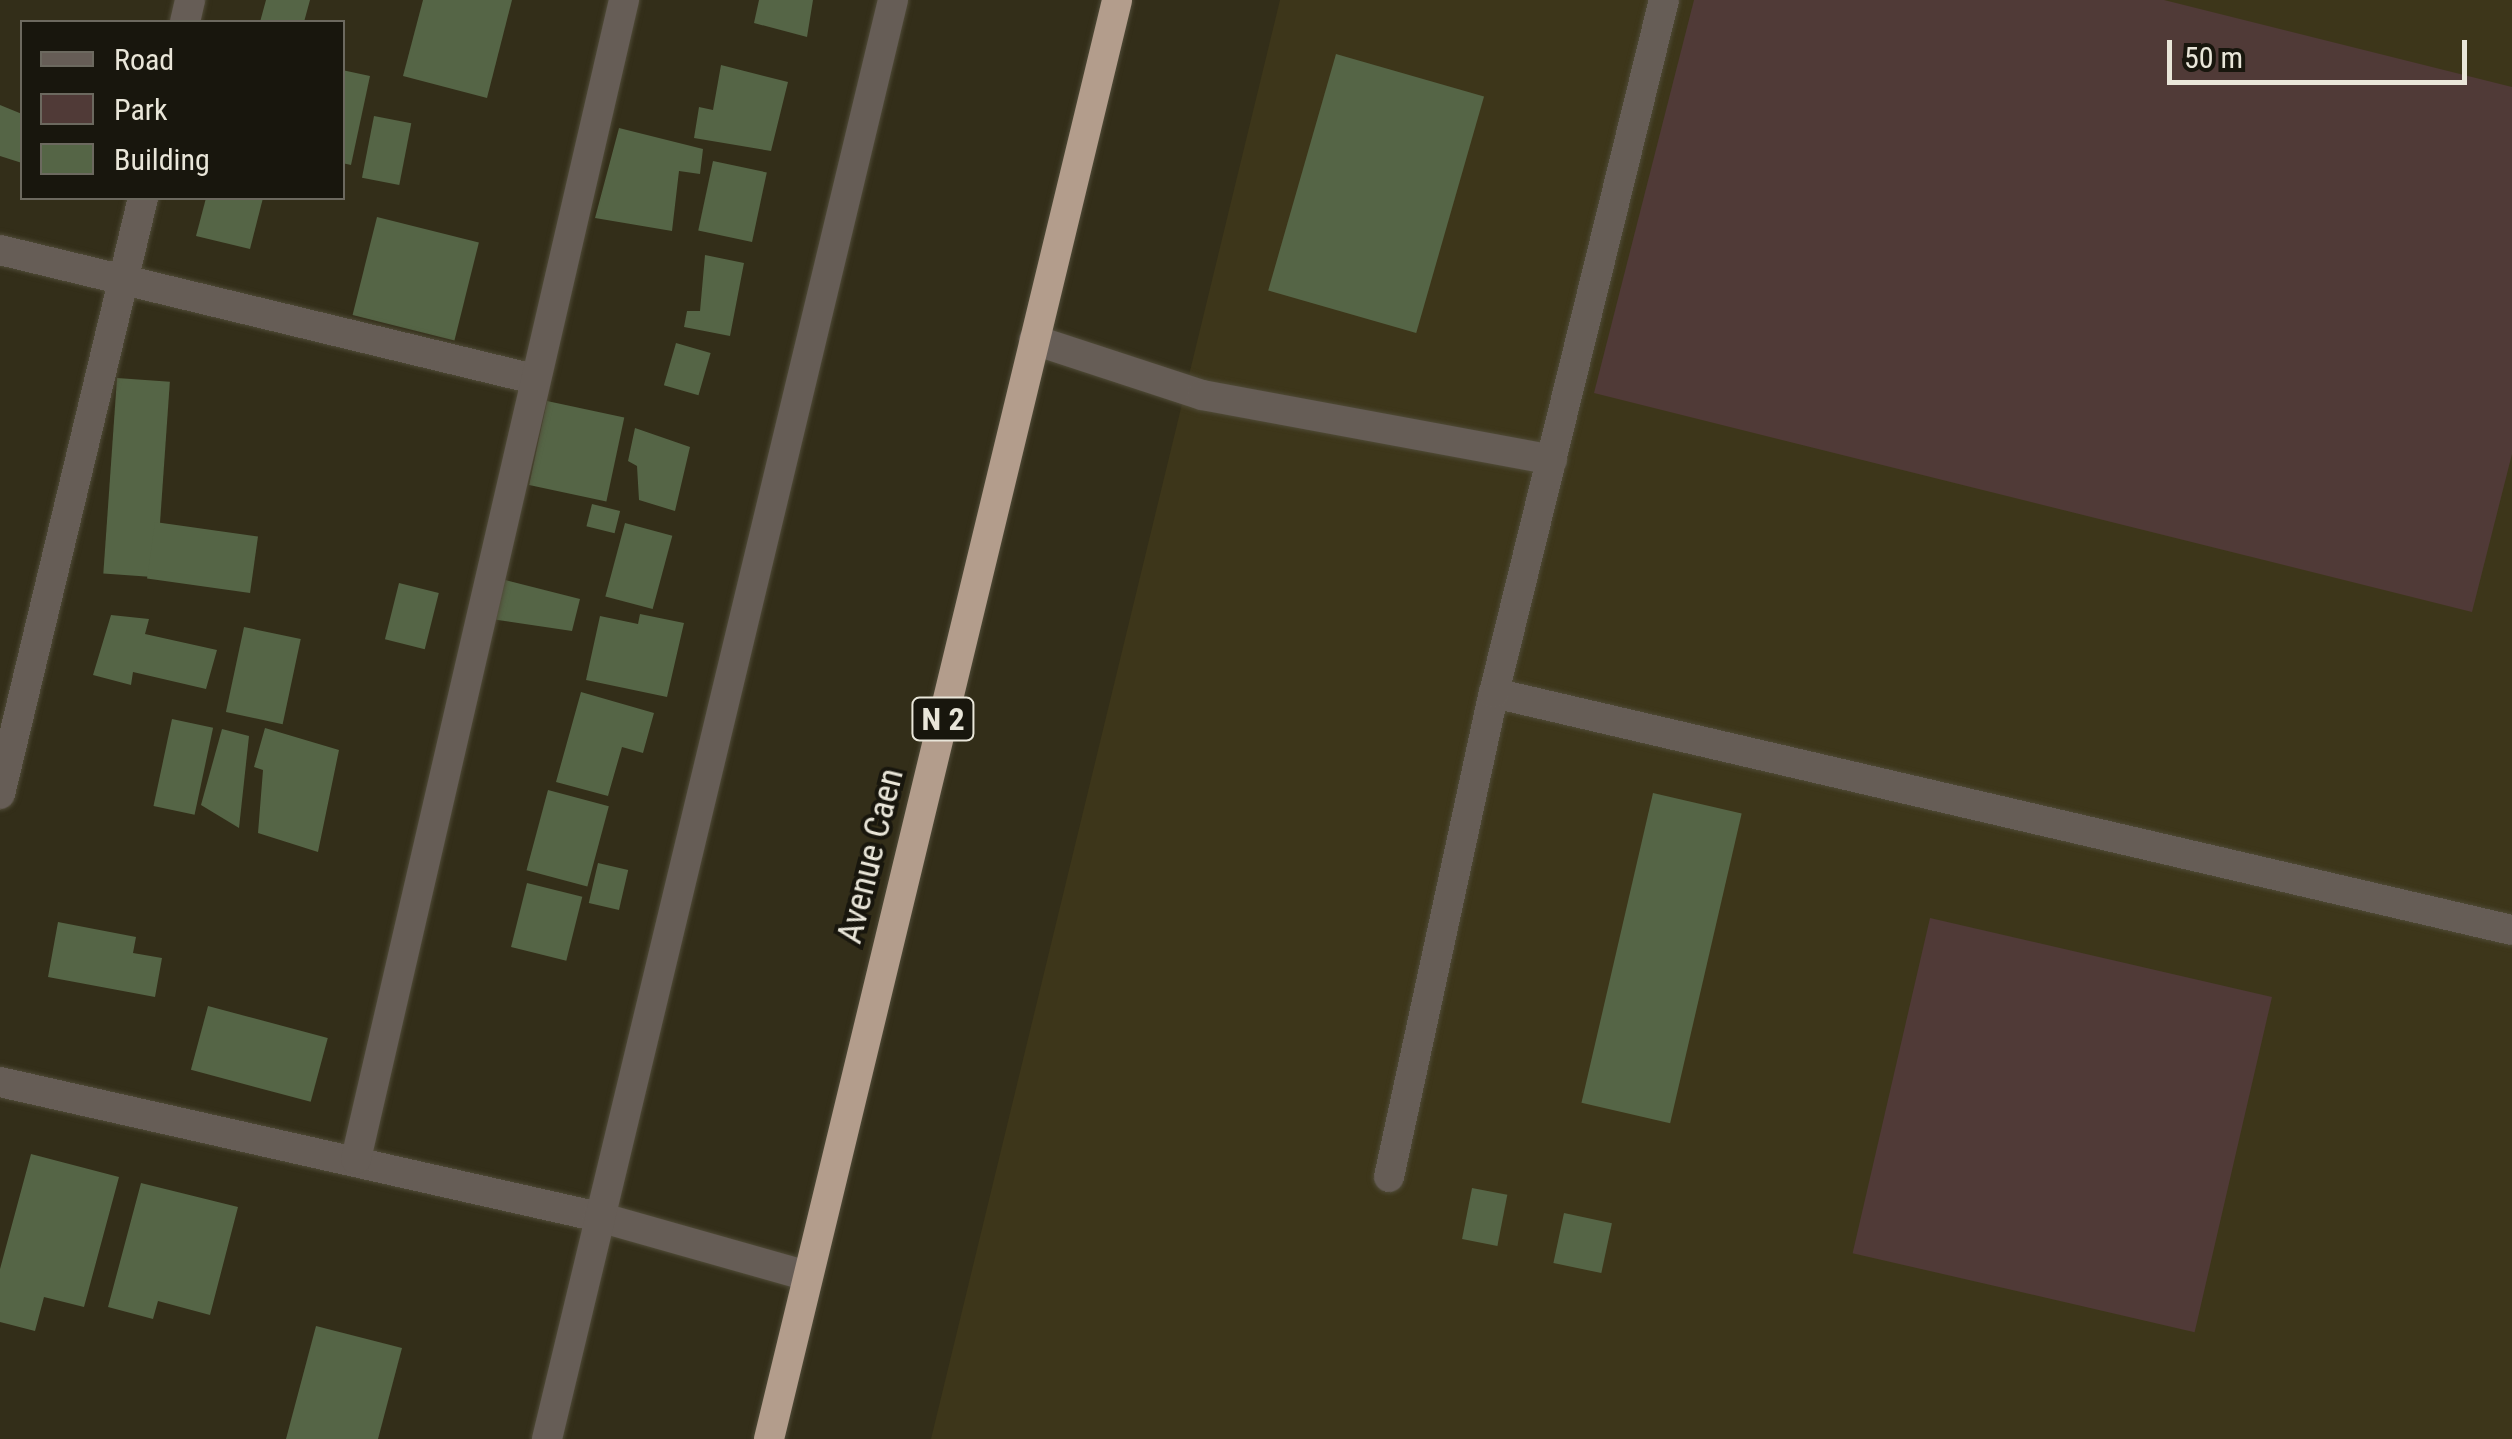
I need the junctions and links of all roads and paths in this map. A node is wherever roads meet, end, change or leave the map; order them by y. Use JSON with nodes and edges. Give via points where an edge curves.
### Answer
{"nodes":[{"id":1,"x":624,"y":0,"type":"edge"},
{"id":2,"x":893,"y":0,"type":"edge"},
{"id":3,"x":1117,"y":0,"type":"edge"},
{"id":4,"x":1664,"y":0,"type":"edge"},
{"id":5,"x":143,"y":200,"type":"edge"},
{"id":6,"x":0,"y":250,"type":"edge"},
{"id":7,"x":123,"y":279,"type":"junction"},
{"id":8,"x":1034,"y":340,"type":"junction"},
{"id":9,"x":530,"y":378,"type":"junction"},
{"id":10,"x":1552,"y":460,"type":"junction"},
{"id":11,"x":1494,"y":693,"type":"junction"},
{"id":12,"x":0,"y":794,"type":"edge"},
{"id":13,"x":2512,"y":930,"type":"edge"},
{"id":14,"x":0,"y":1082,"type":"edge"},
{"id":15,"x":356,"y":1159,"type":"junction"},
{"id":16,"x":1389,"y":1177,"type":"dead end"},
{"id":17,"x":599,"y":1217,"type":"junction"},
{"id":18,"x":808,"y":1276,"type":"junction"},
{"id":19,"x":547,"y":1439,"type":"edge"},
{"id":20,"x":769,"y":1439,"type":"edge"}],
"edges":[{"from":1,"to":9,"type":"street"},
{"from":2,"to":17,"type":"street"},
{"from":3,"to":8,"type":"highway","name":"Avenue Caen","number":"N 2"},
{"from":4,"to":10,"type":"street"},
{"from":5,"to":7,"type":"street"},
{"from":6,"to":7,"type":"street"},
{"from":7,"to":9,"type":"street"},
{"from":7,"to":12,"type":"street"},
{"from":8,"to":10,"type":"street","via":[[1202,395]]},
{"from":8,"to":18,"type":"highway","name":"Avenue Caen","number":"N 2"},
{"from":9,"to":15,"type":"street"},
{"from":10,"to":11,"type":"street"},
{"from":11,"to":13,"type":"street"},
{"from":11,"to":16,"type":"street"},
{"from":14,"to":15,"type":"street"},
{"from":15,"to":17,"type":"street"},
{"from":17,"to":18,"type":"street"},
{"from":17,"to":19,"type":"street"},
{"from":18,"to":20,"type":"highway","name":"Avenue Caen","number":"N 2"}]}
